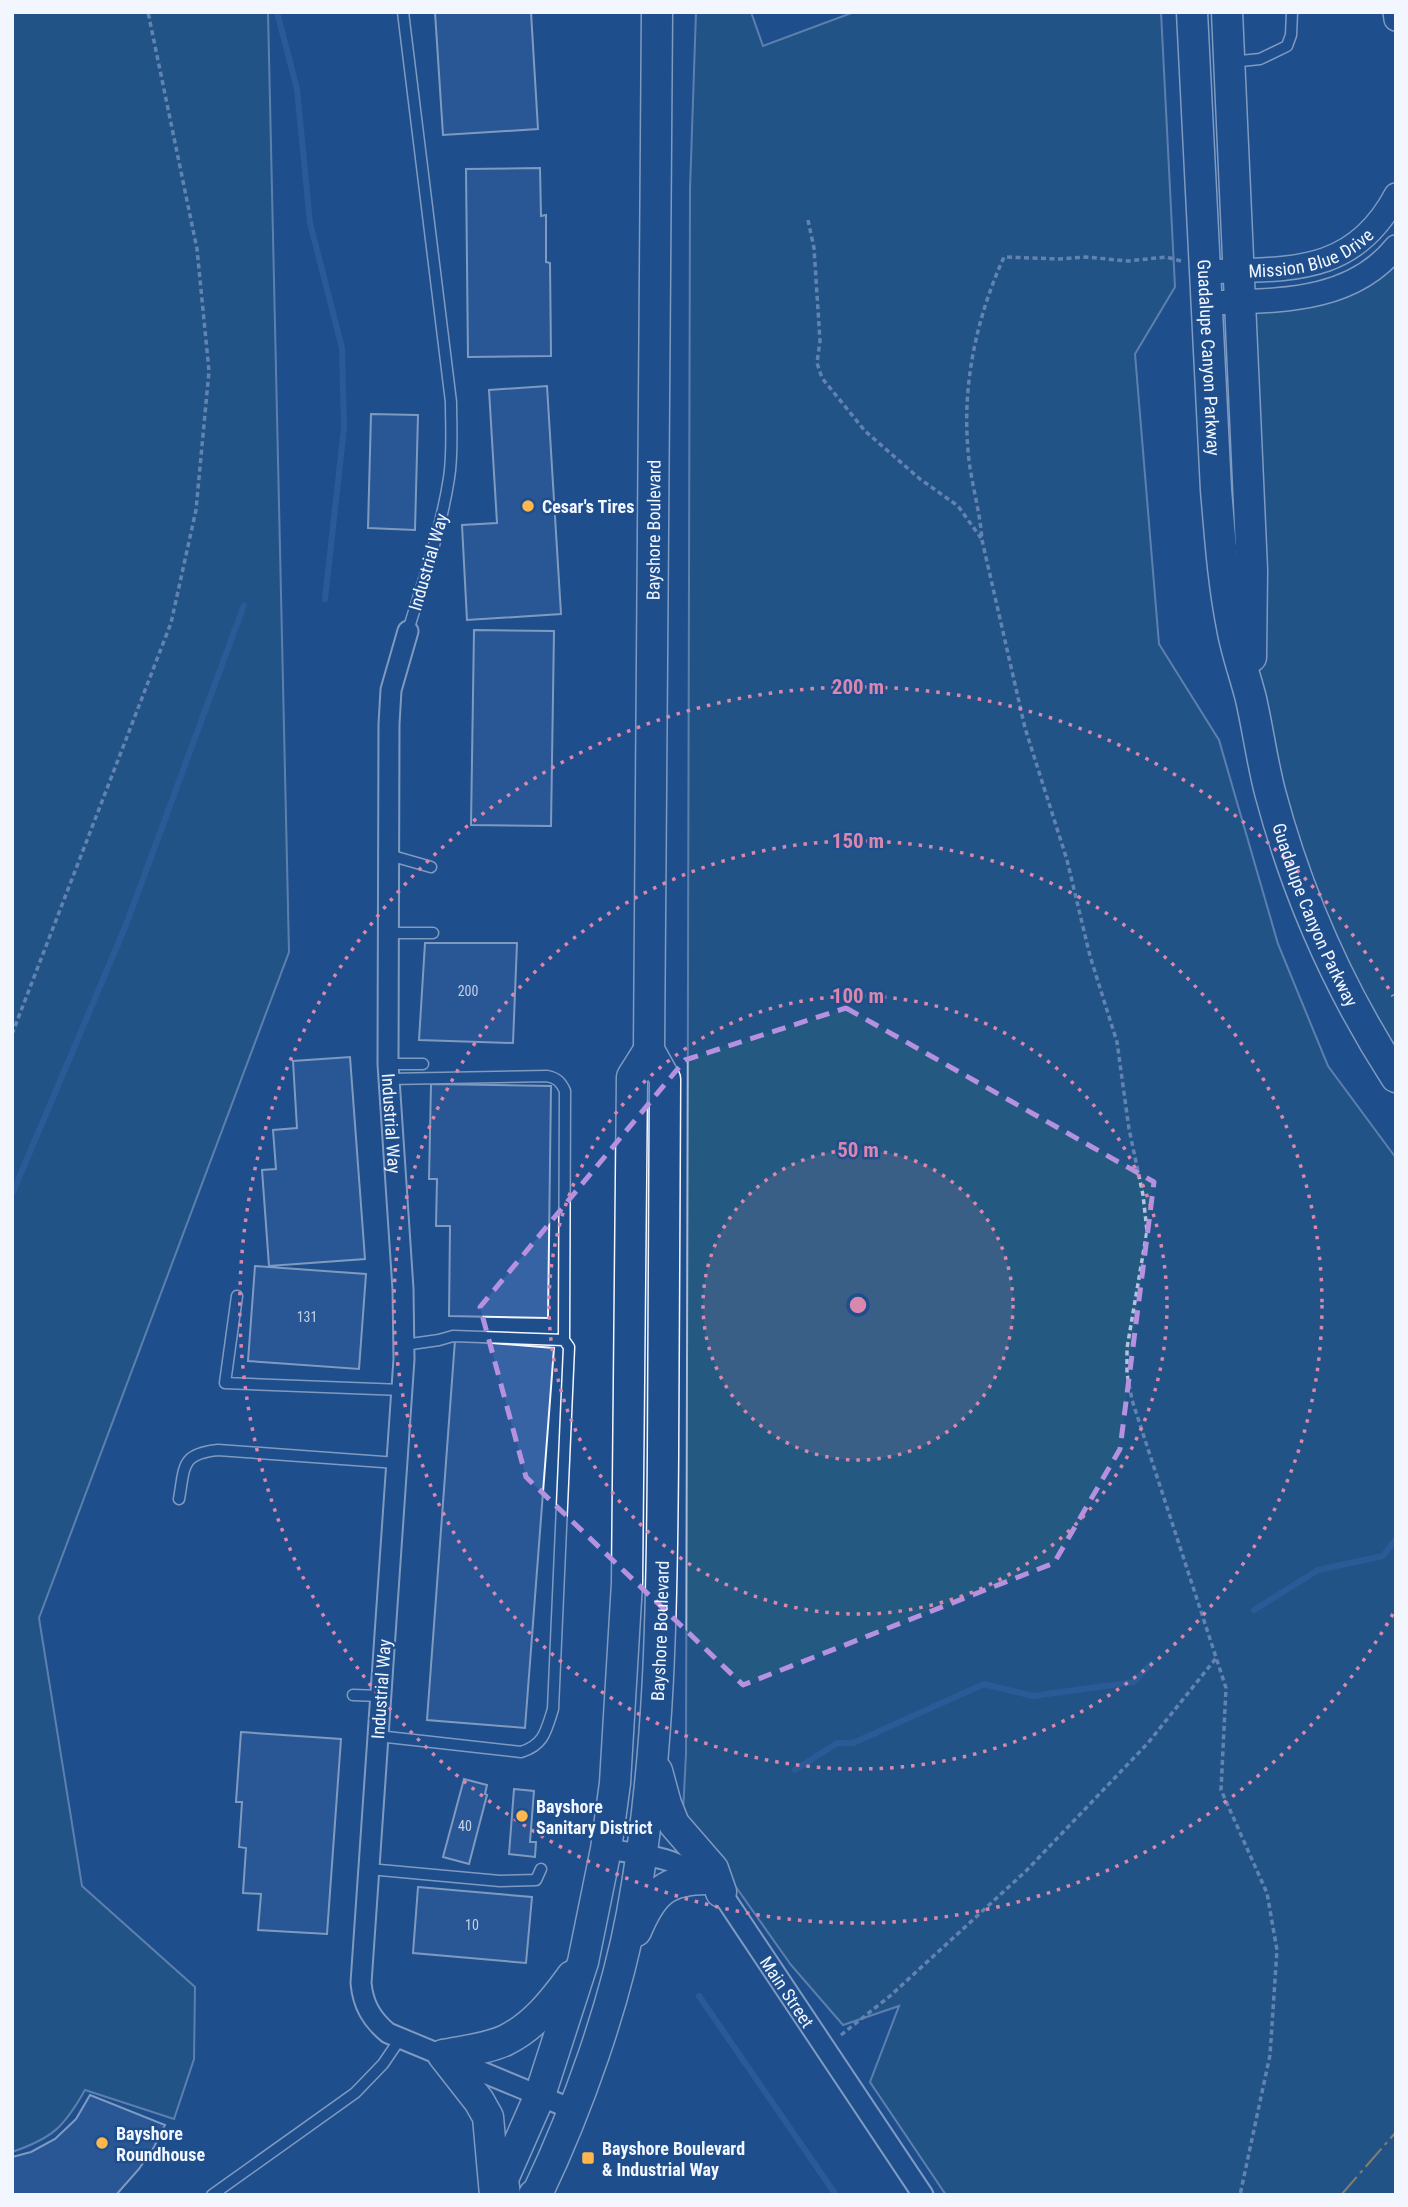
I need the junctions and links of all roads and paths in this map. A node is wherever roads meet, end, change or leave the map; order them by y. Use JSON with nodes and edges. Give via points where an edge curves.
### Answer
{"nodes":[{"id":1,"x":148,"y":12,"type":"edge"},
{"id":2,"x":403,"y":12,"type":"edge"},
{"id":3,"x":657,"y":12,"type":"edge"},
{"id":4,"x":1192,"y":12,"type":"edge"},
{"id":5,"x":1227,"y":12,"type":"edge"},
{"id":6,"x":1292,"y":12,"type":"edge"},
{"id":7,"x":1395,"y":12,"type":"edge"},
{"id":8,"x":1396,"y":19,"type":"edge"},
{"id":9,"x":1229,"y":62,"type":"junction"},
{"id":10,"x":1396,"y":195,"type":"edge"},
{"id":11,"x":808,"y":220,"type":"dead end"},
{"id":12,"x":1396,"y":247,"type":"edge"},
{"id":13,"x":1238,"y":270,"type":"junction"},
{"id":14,"x":1204,"y":272,"type":"junction"},
{"id":15,"x":1239,"y":301,"type":"junction"},
{"id":16,"x":1206,"y":303,"type":"junction"},
{"id":17,"x":982,"y":540,"type":"junction"},
{"id":18,"x":408,"y":631,"type":"joint"},
{"id":19,"x":1251,"y":699,"type":"junction"},
{"id":20,"x":388,"y":855,"type":"junction"},
{"id":21,"x":431,"y":867,"type":"dead end"},
{"id":22,"x":388,"y":933,"type":"junction"},
{"id":23,"x":433,"y":933,"type":"dead end"},
{"id":24,"x":12,"y":1034,"type":"edge"},
{"id":25,"x":649,"y":1050,"type":"junction"},
{"id":26,"x":423,"y":1064,"type":"dead end"},
{"id":27,"x":388,"y":1072,"type":"junction"},
{"id":28,"x":1396,"y":1077,"type":"edge"},
{"id":29,"x":237,"y":1296,"type":"dead end"},
{"id":30,"x":564,"y":1339,"type":"junction"},
{"id":31,"x":404,"y":1345,"type":"junction"},
{"id":32,"x":402,"y":1390,"type":"junction"},
{"id":33,"x":397,"y":1463,"type":"junction"},
{"id":34,"x":179,"y":1499,"type":"dead end"},
{"id":35,"x":1217,"y":1656,"type":"junction"},
{"id":36,"x":353,"y":1695,"type":"dead end"},
{"id":37,"x":381,"y":1696,"type":"junction"},
{"id":38,"x":378,"y":1736,"type":"junction"},
{"id":39,"x":652,"y":1752,"type":"junction"},
{"id":40,"x":606,"y":1849,"type":"junction"},
{"id":41,"x":641,"y":1854,"type":"junction"},
{"id":42,"x":369,"y":1869,"type":"junction"},
{"id":43,"x":541,"y":1869,"type":"dead end"},
{"id":44,"x":714,"y":1886,"type":"junction"},
{"id":45,"x":583,"y":1962,"type":"junction"},
{"id":46,"x":619,"y":1969,"type":"junction"},
{"id":47,"x":400,"y":2039,"type":"junction"},
{"id":48,"x":824,"y":2045,"type":"junction"},
{"id":49,"x":443,"y":2055,"type":"junction"},
{"id":50,"x":540,"y":2095,"type":"junction"},
{"id":51,"x":574,"y":2109,"type":"junction"},
{"id":52,"x":212,"y":2195,"type":"edge"},
{"id":53,"x":495,"y":2195,"type":"edge"},
{"id":54,"x":505,"y":2195,"type":"edge"},
{"id":55,"x":534,"y":2195,"type":"edge"},
{"id":56,"x":923,"y":2195,"type":"edge"},
{"id":57,"x":1240,"y":2195,"type":"edge"}],
"edges":[{"from":1,"to":24,"type":"path","via":[[197,249],[207,344],[209,371],[196,510],[171,623]]},
{"from":2,"to":18,"type":"lane","name":"Industrial Way","via":[[452,438],[443,515]]},
{"from":3,"to":25,"type":"main road","name":"Bayshore Boulevard"},
{"from":4,"to":14,"type":"main road","name":"Guadalupe Canyon Parkway"},
{"from":5,"to":9,"type":"main road","name":"Guadalupe Canyon Parkway"},
{"from":6,"to":9,"type":"lane","via":[[1287,46],[1260,59]]},
{"from":7,"to":8,"type":"street"},
{"from":9,"to":13,"type":"main road","name":"Guadalupe Canyon Parkway"},
{"from":10,"to":13,"type":"street","name":"Mission Blue Drive","via":[[1373,229],[1332,257],[1290,269]]},
{"from":11,"to":17,"type":"path","via":[[820,341],[817,363],[822,378],[865,431],[920,480],[958,506]]},
{"from":12,"to":15,"type":"street","name":"Mission Blue Drive","via":[[1371,270],[1318,295]]},
{"from":13,"to":14,"type":"street","name":"Mission Blue Drive"},
{"from":13,"to":15,"type":"main road","name":"Guadalupe Canyon Parkway"},
{"from":14,"to":16,"type":"main road","name":"Guadalupe Canyon Parkway"},
{"from":14,"to":17,"type":"path","via":[[1166,257],[1128,261],[1004,257],[989,290],[974,348],[967,402],[968,451]]},
{"from":15,"to":16,"type":"street","name":"Mission Blue Drive"},
{"from":15,"to":19,"type":"main road","name":"Guadalupe Canyon Parkway","via":[[1252,570]]},
{"from":16,"to":19,"type":"main road","name":"Guadalupe Canyon Parkway","via":[[1222,559],[1232,629]]},
{"from":17,"to":35,"type":"path","via":[[1025,728],[1067,860],[1116,1042],[1143,1195],[1147,1231],[1127,1348],[1132,1400]]},
{"from":18,"to":20,"type":"street","name":"Industrial Way","via":[[391,691]]},
{"from":19,"to":28,"type":"main road","name":"Guadalupe Canyon Parkway","via":[[1269,790],[1297,879],[1332,965]]},
{"from":20,"to":21,"type":"lane"},
{"from":20,"to":22,"type":"street","name":"Industrial Way"},
{"from":22,"to":23,"type":"lane"},
{"from":22,"to":27,"type":"street","name":"Industrial Way"},
{"from":25,"to":39,"type":"main road","name":"Bayshore Boulevard","via":[[665,1079],[662,1585]]},
{"from":25,"to":40,"type":"main road","name":"Bayshore Boulevard","via":[[632,1077],[627,1583],[615,1783]]},
{"from":26,"to":27,"type":"lane"},
{"from":27,"to":30,"type":"lane","via":[[547,1076],[563,1085]]},
{"from":27,"to":31,"type":"street","name":"Industrial Way"},
{"from":29,"to":32,"type":"lane","via":[[225,1382]]},
{"from":30,"to":31,"type":"lane","via":[[453,1336]]},
{"from":30,"to":38,"type":"lane","via":[[569,1347],[558,1612],[553,1709],[546,1731],[535,1748],[521,1752]]},
{"from":31,"to":32,"type":"street","name":"Industrial Way"},
{"from":32,"to":33,"type":"street","name":"Industrial Way"},
{"from":33,"to":34,"type":"lane","via":[[199,1452],[186,1465]]},
{"from":33,"to":37,"type":"street","name":"Industrial Way"},
{"from":35,"to":48,"type":"path","via":[[1148,1743],[1026,1871],[890,1996]]},
{"from":35,"to":57,"type":"path","via":[[1226,1688],[1221,1790],[1267,1893],[1277,1950],[1270,2055]]},
{"from":36,"to":37,"type":"lane"},
{"from":37,"to":38,"type":"street","name":"Industrial Way"},
{"from":38,"to":42,"type":"street","name":"Industrial Way"},
{"from":39,"to":41,"type":"main road","name":"Bayshore Boulevard"},
{"from":39,"to":44,"type":"main road","via":[[674,1824],[713,1869]]},
{"from":40,"to":41,"type":"street","name":"Main Street"},
{"from":40,"to":45,"type":"main road","name":"Bayshore Boulevard"},
{"from":41,"to":44,"type":"street","name":"Main Street","via":[[692,1869]]},
{"from":41,"to":46,"type":"main road","name":"Bayshore Boulevard"},
{"from":42,"to":43,"type":"lane","via":[[500,1881],[536,1880]]},
{"from":42,"to":47,"type":"street","name":"Industrial Way","via":[[362,1994],[378,2025]]},
{"from":44,"to":46,"type":"main road","via":[[685,1879],[666,1886],[642,1915]]},
{"from":44,"to":48,"type":"street","name":"Main Street"},
{"from":45,"to":49,"type":"main road","via":[[549,2006],[506,2040]]},
{"from":45,"to":50,"type":"main road","name":"Bayshore Boulevard"},
{"from":46,"to":51,"type":"main road","name":"Bayshore Boulevard"},
{"from":47,"to":49,"type":"street","name":"Industrial Way"},
{"from":47,"to":52,"type":"lane","via":[[355,2093]]},
{"from":48,"to":56,"type":"street","name":"Main Street"},
{"from":49,"to":50,"type":"street","name":"Industrial Way"},
{"from":49,"to":53,"type":"main road","via":[[488,2117]]},
{"from":50,"to":51,"type":"street","name":"Industrial Way"},
{"from":50,"to":54,"type":"main road","name":"Bayshore Boulevard","via":[[503,2179]]},
{"from":51,"to":55,"type":"main road","name":"Bayshore Boulevard"}]}
